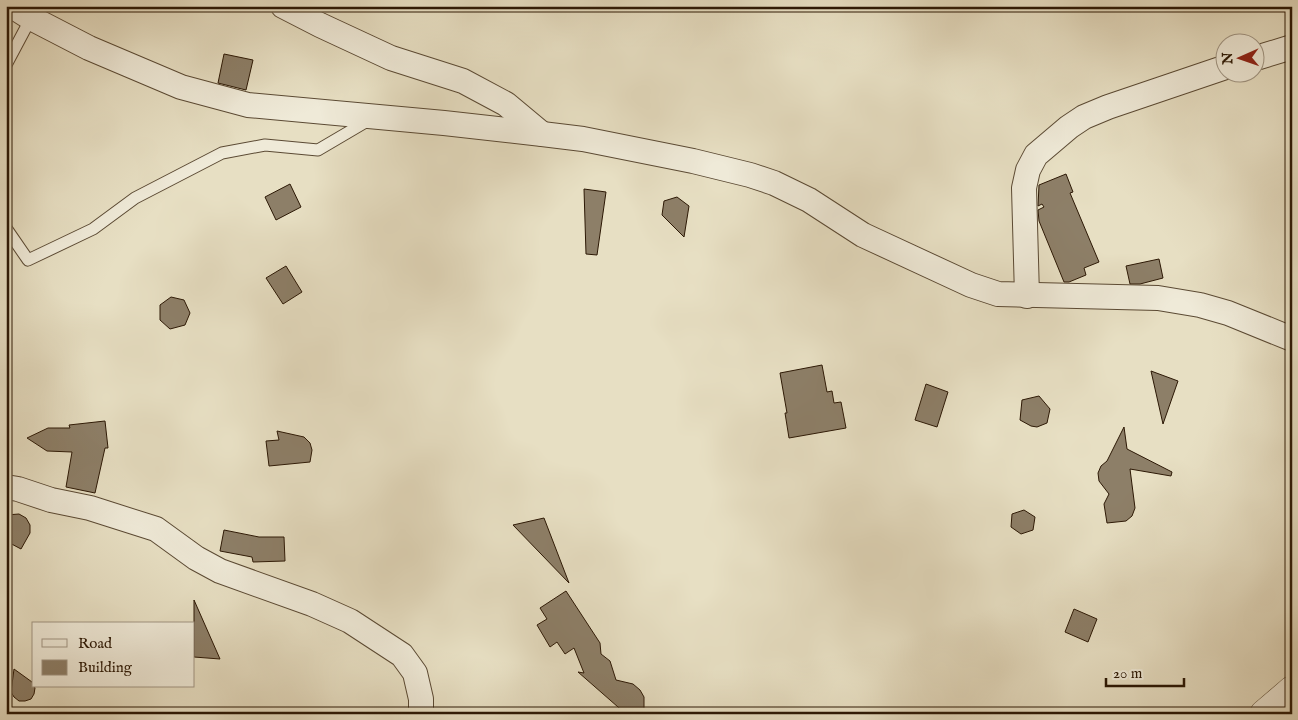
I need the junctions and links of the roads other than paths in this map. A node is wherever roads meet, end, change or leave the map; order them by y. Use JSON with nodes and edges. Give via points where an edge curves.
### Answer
{"nodes":[{"id":1,"x":283,"y":6,"type":"edge"},
{"id":2,"x":21,"y":12,"type":"edge"},
{"id":3,"x":1292,"y":47,"type":"edge"},
{"id":4,"x":1266,"y":55,"type":"edge"},
{"id":5,"x":6,"y":65,"type":"edge"},
{"id":6,"x":1216,"y":71,"type":"edge"},
{"id":7,"x":375,"y":117,"type":"junction"},
{"id":8,"x":542,"y":134,"type":"junction"},
{"id":9,"x":6,"y":228,"type":"edge"},
{"id":10,"x":1027,"y":296,"type":"junction"},
{"id":11,"x":1292,"y":339,"type":"edge"},
{"id":12,"x":6,"y":487,"type":"edge"},
{"id":13,"x":1292,"y":690,"type":"edge"},
{"id":14,"x":421,"y":714,"type":"edge"},
{"id":15,"x":1264,"y":714,"type":"edge"}],
"edges":[{"from":1,"to":8,"type":"street","via":[[391,58],[463,81],[506,104]]},
{"from":2,"to":5,"type":"lane"},
{"from":2,"to":7,"type":"street","via":[[88,48],[181,87],[248,105]]},
{"from":3,"to":4,"type":"street"},
{"from":6,"to":10,"type":"street","via":[[1084,117],[1036,155],[1024,188]]},
{"from":7,"to":8,"type":"street"},
{"from":7,"to":9,"type":"lane","via":[[318,150],[265,145],[222,153],[135,198],[93,229],[28,260]]},
{"from":8,"to":10,"type":"street","via":[[583,139],[750,174],[800,196],[863,235],[971,285],[998,294]]},
{"from":10,"to":11,"type":"street","via":[[1158,298],[1200,304]]},
{"from":12,"to":14,"type":"street","via":[[156,529],[220,572],[312,604],[350,621],[402,655],[415,673]]},
{"from":13,"to":15,"type":"street"}]}
